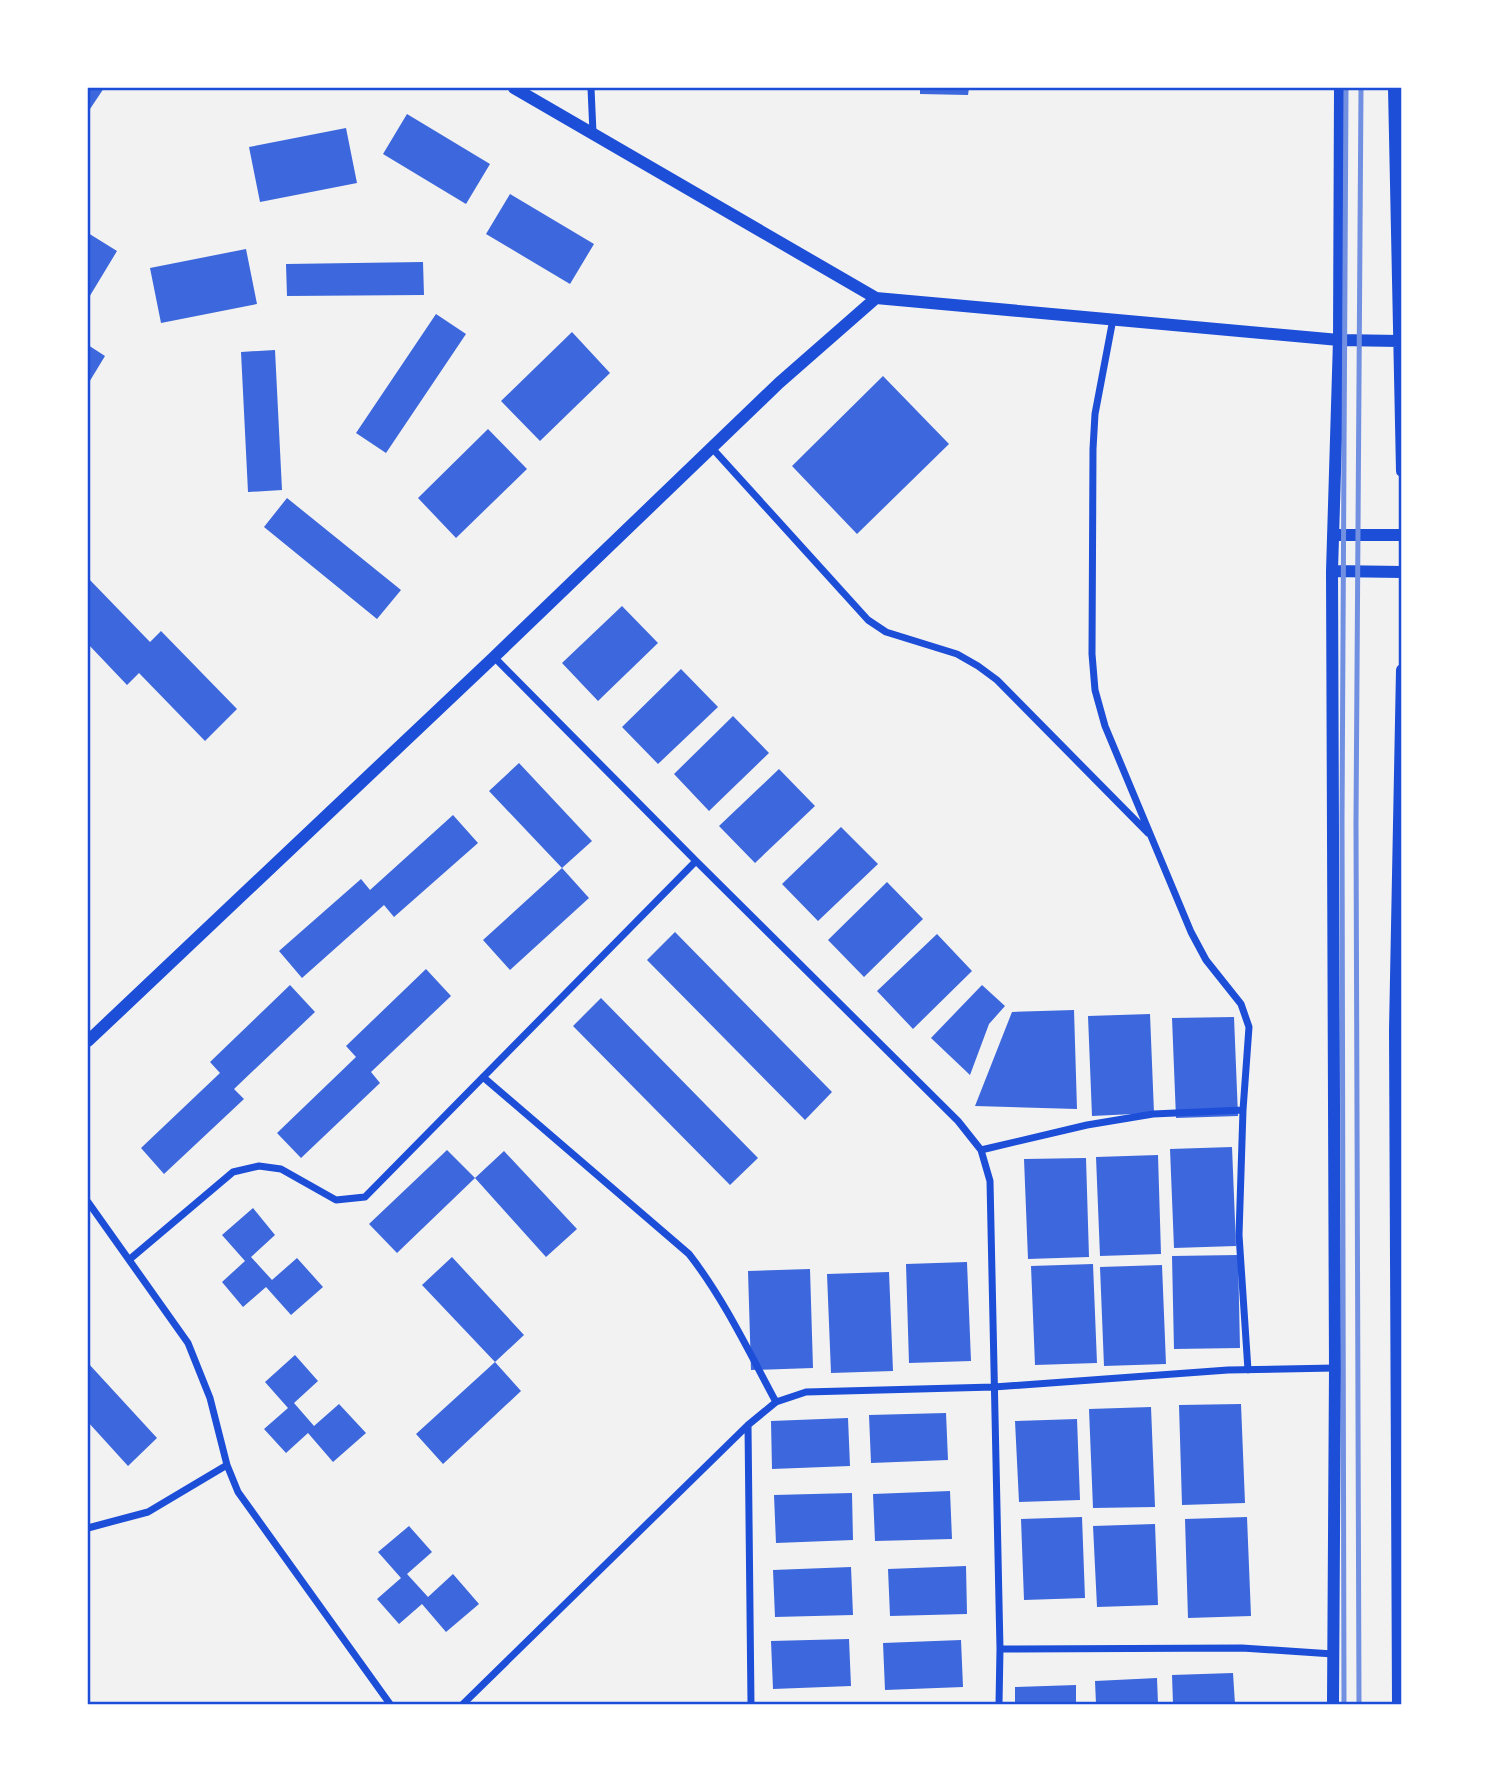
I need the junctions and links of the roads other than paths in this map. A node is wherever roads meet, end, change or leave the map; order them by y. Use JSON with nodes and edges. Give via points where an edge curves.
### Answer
{"nodes":[{"id":1,"x":513,"y":88,"type":"edge"},
{"id":2,"x":591,"y":88,"type":"edge"},
{"id":3,"x":1340,"y":88,"type":"edge"},
{"id":4,"x":1394,"y":88,"type":"edge"},
{"id":5,"x":593,"y":133,"type":"junction"},
{"id":6,"x":876,"y":298,"type":"junction"},
{"id":7,"x":1113,"y":319,"type":"junction"},
{"id":8,"x":1339,"y":340,"type":"junction"},
{"id":9,"x":1399,"y":341,"type":"junction"},
{"id":10,"x":712,"y":448,"type":"junction"},
{"id":11,"x":1402,"y":471,"type":"edge"},
{"id":12,"x":1402,"y":535,"type":"edge"},
{"id":13,"x":1334,"y":536,"type":"junction"},
{"id":14,"x":1332,"y":571,"type":"junction"},
{"id":15,"x":1402,"y":572,"type":"edge"},
{"id":16,"x":494,"y":657,"type":"junction"},
{"id":17,"x":1402,"y":670,"type":"edge"},
{"id":18,"x":1151,"y":836,"type":"junction"},
{"id":19,"x":696,"y":861,"type":"junction"},
{"id":20,"x":1398,"y":1029,"type":"edge"},
{"id":21,"x":88,"y":1041,"type":"edge"},
{"id":22,"x":483,"y":1077,"type":"junction"},
{"id":23,"x":1243,"y":1110,"type":"junction"},
{"id":24,"x":981,"y":1150,"type":"junction"},
{"id":25,"x":88,"y":1202,"type":"edge"},
{"id":26,"x":130,"y":1259,"type":"junction"},
{"id":27,"x":1335,"y":1368,"type":"junction"},
{"id":28,"x":1248,"y":1370,"type":"junction"},
{"id":29,"x":994,"y":1387,"type":"junction"},
{"id":30,"x":776,"y":1402,"type":"junction"},
{"id":31,"x":748,"y":1425,"type":"junction"},
{"id":32,"x":227,"y":1465,"type":"junction"},
{"id":33,"x":88,"y":1528,"type":"edge"},
{"id":34,"x":1000,"y":1649,"type":"junction"},
{"id":35,"x":1333,"y":1654,"type":"junction"},
{"id":36,"x":1399,"y":1696,"type":"edge"},
{"id":37,"x":390,"y":1704,"type":"edge"},
{"id":38,"x":463,"y":1704,"type":"edge"},
{"id":39,"x":751,"y":1704,"type":"edge"},
{"id":40,"x":999,"y":1704,"type":"edge"},
{"id":41,"x":1333,"y":1704,"type":"edge"}],
"edges":[{"from":1,"to":5,"type":"street"},
{"from":2,"to":5,"type":"street"},
{"from":3,"to":8,"type":"street"},
{"from":4,"to":9,"type":"street"},
{"from":5,"to":6,"type":"street"},
{"from":6,"to":7,"type":"street"},
{"from":6,"to":10,"type":"street"},
{"from":7,"to":8,"type":"street"},
{"from":7,"to":18,"type":"street","via":[[1095,414],[1091,654],[1105,726]]},
{"from":8,"to":9,"type":"street"},
{"from":8,"to":13,"type":"street"},
{"from":9,"to":11,"type":"street"},
{"from":10,"to":16,"type":"street"},
{"from":10,"to":18,"type":"street","via":[[867,620],[886,632],[957,654],[997,680]]},
{"from":12,"to":13,"type":"street"},
{"from":13,"to":14,"type":"street"},
{"from":14,"to":15,"type":"street"},
{"from":14,"to":27,"type":"street"},
{"from":16,"to":19,"type":"street"},
{"from":16,"to":21,"type":"street"},
{"from":17,"to":20,"type":"street"},
{"from":18,"to":23,"type":"street","via":[[1191,932],[1206,960],[1241,1004],[1249,1027]]},
{"from":19,"to":22,"type":"street"},
{"from":19,"to":24,"type":"street","via":[[958,1121]]},
{"from":20,"to":36,"type":"street"},
{"from":22,"to":26,"type":"street","via":[[365,1197],[336,1200],[281,1169],[259,1166],[233,1172]]},
{"from":22,"to":30,"type":"street","via":[[689,1254],[720,1298]]},
{"from":23,"to":24,"type":"street","via":[[1153,1114]]},
{"from":23,"to":28,"type":"street","via":[[1239,1235]]},
{"from":24,"to":29,"type":"street","via":[[990,1181]]},
{"from":25,"to":26,"type":"street"},
{"from":26,"to":32,"type":"street","via":[[188,1343],[211,1398]]},
{"from":27,"to":28,"type":"street"},
{"from":27,"to":35,"type":"street"},
{"from":28,"to":29,"type":"street"},
{"from":29,"to":30,"type":"street","via":[[806,1392]]},
{"from":29,"to":34,"type":"street"},
{"from":30,"to":31,"type":"street"},
{"from":31,"to":38,"type":"street"},
{"from":31,"to":39,"type":"street"},
{"from":32,"to":33,"type":"street","via":[[148,1512]]},
{"from":32,"to":37,"type":"street","via":[[238,1492]]},
{"from":34,"to":35,"type":"street","via":[[1242,1648]]},
{"from":34,"to":40,"type":"street"},
{"from":35,"to":41,"type":"street"}]}
